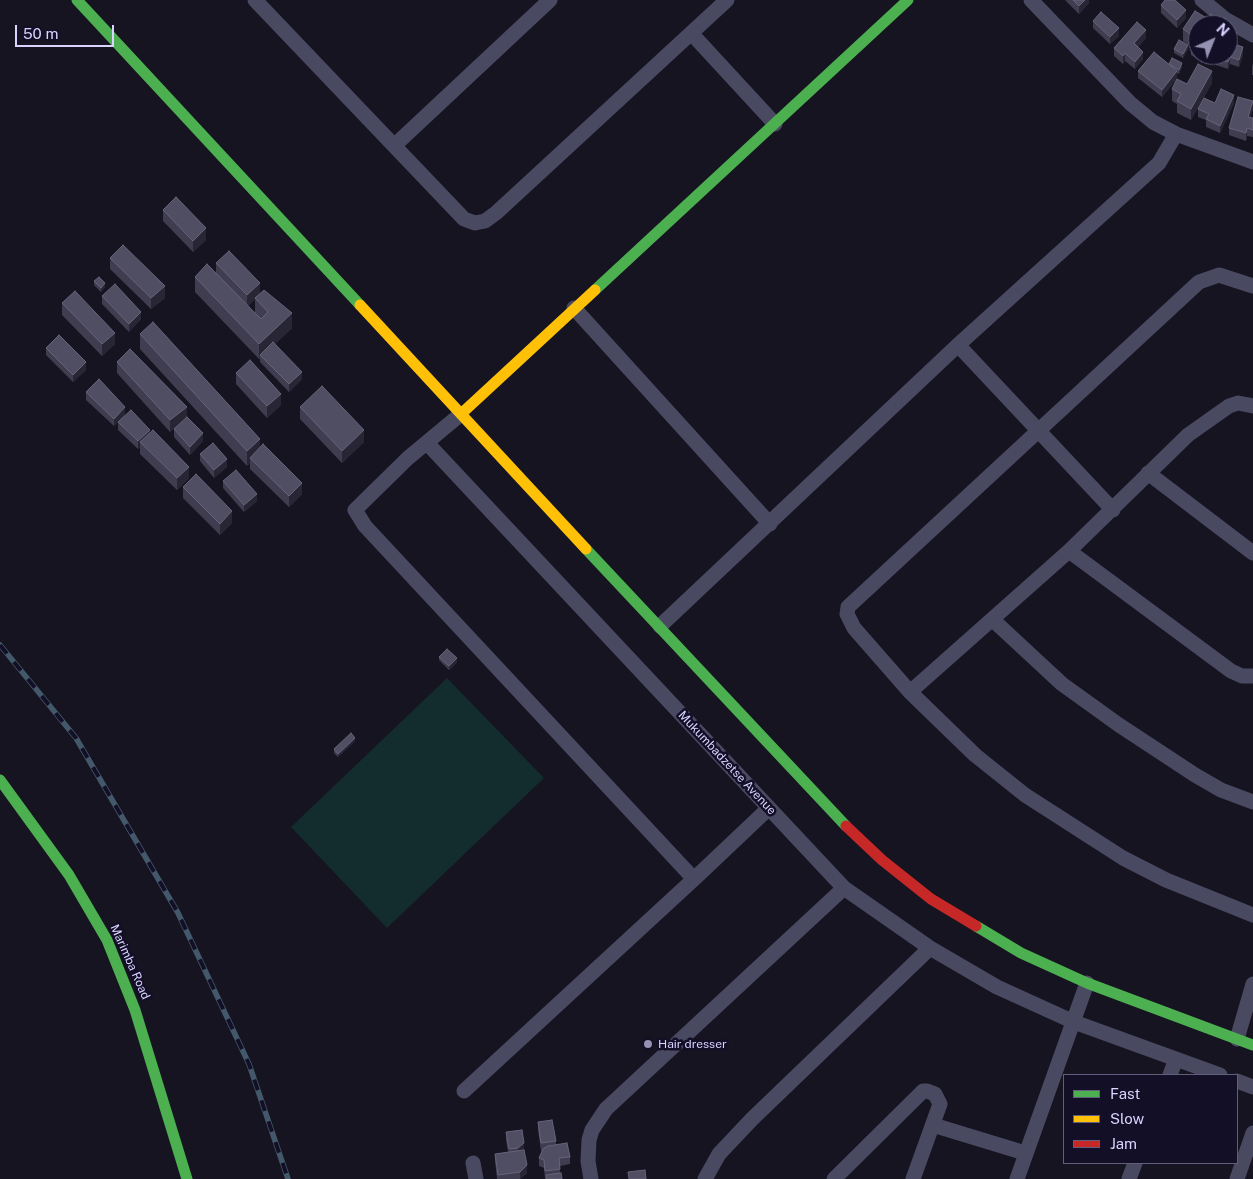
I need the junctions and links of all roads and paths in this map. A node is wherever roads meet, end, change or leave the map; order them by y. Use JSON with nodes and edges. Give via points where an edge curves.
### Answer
{"nodes":[{"id":1,"x":77,"y":0,"type":"edge"},
{"id":2,"x":255,"y":0,"type":"edge"},
{"id":3,"x":550,"y":0,"type":"edge"},
{"id":4,"x":727,"y":0,"type":"edge"},
{"id":5,"x":908,"y":0,"type":"edge"},
{"id":6,"x":1031,"y":0,"type":"edge"},
{"id":7,"x":1202,"y":0,"type":"edge"},
{"id":8,"x":692,"y":34,"type":"junction"},
{"id":9,"x":1253,"y":35,"type":"edge"},
{"id":10,"x":775,"y":124,"type":"junction"},
{"id":11,"x":1176,"y":134,"type":"junction"},
{"id":12,"x":394,"y":145,"type":"junction"},
{"id":13,"x":1253,"y":162,"type":"edge"},
{"id":14,"x":1253,"y":286,"type":"edge"},
{"id":15,"x":574,"y":308,"type":"junction"},
{"id":16,"x":958,"y":345,"type":"junction"},
{"id":17,"x":1253,"y":406,"type":"edge"},
{"id":18,"x":461,"y":414,"type":"junction"},
{"id":19,"x":1037,"y":430,"type":"junction"},
{"id":20,"x":427,"y":443,"type":"junction"},
{"id":21,"x":1148,"y":473,"type":"junction"},
{"id":22,"x":1112,"y":510,"type":"junction"},
{"id":23,"x":770,"y":524,"type":"junction"},
{"id":24,"x":1069,"y":550,"type":"junction"},
{"id":25,"x":1253,"y":553,"type":"edge"},
{"id":26,"x":993,"y":620,"type":"junction"},
{"id":27,"x":660,"y":626,"type":"junction"},
{"id":28,"x":1253,"y":676,"type":"edge"},
{"id":29,"x":910,"y":692,"type":"junction"},
{"id":30,"x":0,"y":780,"type":"edge"},
{"id":31,"x":1253,"y":802,"type":"edge"},
{"id":32,"x":769,"y":808,"type":"junction"},
{"id":33,"x":694,"y":878,"type":"junction"},
{"id":34,"x":844,"y":888,"type":"junction"},
{"id":35,"x":1253,"y":915,"type":"edge"},
{"id":36,"x":930,"y":948,"type":"junction"},
{"id":37,"x":1087,"y":983,"type":"junction"},
{"id":38,"x":1253,"y":984,"type":"edge"},
{"id":39,"x":1074,"y":1022,"type":"junction"},
{"id":40,"x":1237,"y":1039,"type":"junction"},
{"id":41,"x":1253,"y":1045,"type":"edge"},
{"id":42,"x":1176,"y":1059,"type":"junction"},
{"id":43,"x":1170,"y":1074,"type":"edge"},
{"id":44,"x":1217,"y":1074,"type":"edge"},
{"id":45,"x":1238,"y":1081,"type":"edge"},
{"id":46,"x":1253,"y":1087,"type":"edge"},
{"id":47,"x":464,"y":1090,"type":"dead end"},
{"id":48,"x":933,"y":1125,"type":"junction"},
{"id":49,"x":1253,"y":1133,"type":"edge"},
{"id":50,"x":1025,"y":1153,"type":"junction"},
{"id":51,"x":473,"y":1163,"type":"dead end"},
{"id":52,"x":1135,"y":1164,"type":"edge"},
{"id":53,"x":187,"y":1179,"type":"edge"},
{"id":54,"x":476,"y":1179,"type":"edge"},
{"id":55,"x":590,"y":1179,"type":"edge"},
{"id":56,"x":705,"y":1179,"type":"edge"},
{"id":57,"x":834,"y":1179,"type":"edge"},
{"id":58,"x":912,"y":1179,"type":"edge"},
{"id":59,"x":1017,"y":1179,"type":"edge"},
{"id":60,"x":1129,"y":1179,"type":"edge"},
{"id":61,"x":1236,"y":1179,"type":"edge"}],
"edges":[{"from":1,"to":18,"type":"street"},
{"from":2,"to":12,"type":"street"},
{"from":3,"to":12,"type":"street"},
{"from":4,"to":8,"type":"street"},
{"from":5,"to":10,"type":"street"},
{"from":6,"to":11,"type":"street","via":[[1130,103],[1153,122]]},
{"from":7,"to":9,"type":"street","via":[[1225,19]]},
{"from":8,"to":10,"type":"street"},
{"from":8,"to":12,"type":"street","via":[[485,221],[475,224],[464,219]]},
{"from":10,"to":15,"type":"street"},
{"from":11,"to":13,"type":"street"},
{"from":11,"to":16,"type":"street","via":[[1159,163]]},
{"from":14,"to":19,"type":"street","via":[[1219,275],[1199,282]]},
{"from":15,"to":18,"type":"street"},
{"from":15,"to":23,"type":"street"},
{"from":16,"to":19,"type":"street"},
{"from":16,"to":23,"type":"street"},
{"from":17,"to":21,"type":"street","via":[[1238,403],[1217,412]]},
{"from":18,"to":20,"type":"street"},
{"from":18,"to":27,"type":"street"},
{"from":19,"to":22,"type":"street"},
{"from":19,"to":29,"type":"street","via":[[848,607],[847,614],[854,628]]},
{"from":20,"to":32,"type":"street","name":"Mukumbadzetse Avenue"},
{"from":20,"to":33,"type":"street","via":[[355,510],[365,526]]},
{"from":21,"to":22,"type":"street"},
{"from":21,"to":25,"type":"street"},
{"from":22,"to":24,"type":"street"},
{"from":23,"to":27,"type":"street"},
{"from":24,"to":26,"type":"street"},
{"from":24,"to":28,"type":"street","via":[[1232,671],[1242,676]]},
{"from":26,"to":29,"type":"street"},
{"from":26,"to":31,"type":"street","via":[[1062,684],[1119,726],[1213,785]]},
{"from":27,"to":37,"type":"street","via":[[828,809],[894,870],[931,899],[1021,953]]},
{"from":29,"to":35,"type":"street","via":[[982,761],[1074,828],[1166,880]]},
{"from":30,"to":53,"type":"street","name":"Marimba Road","via":[[69,875],[107,940],[135,1010]]},
{"from":32,"to":33,"type":"street"},
{"from":32,"to":34,"type":"street","name":"Mukumbadzetse Avenue"},
{"from":33,"to":47,"type":"street"},
{"from":34,"to":36,"type":"street","name":"Mukumbadzetse Avenue"},
{"from":34,"to":55,"type":"street","via":[[606,1108],[589,1140]]},
{"from":36,"to":39,"type":"street","name":"Mukumbadzetse Avenue","via":[[997,987]]},
{"from":36,"to":56,"type":"street","via":[[752,1119],[719,1154]]},
{"from":37,"to":39,"type":"street"},
{"from":37,"to":40,"type":"street"},
{"from":38,"to":40,"type":"street"},
{"from":39,"to":42,"type":"street","name":"Mukumbadzetse Avenue"},
{"from":39,"to":50,"type":"street"},
{"from":40,"to":41,"type":"street"},
{"from":42,"to":43,"type":"street"},
{"from":42,"to":44,"type":"street","name":"Mukumbadzetse Avenue"},
{"from":45,"to":46,"type":"street"},
{"from":48,"to":50,"type":"street"},
{"from":48,"to":57,"type":"street","via":[[940,1104],[935,1094],[923,1091]]},
{"from":48,"to":58,"type":"street"},
{"from":49,"to":61,"type":"street"},
{"from":50,"to":59,"type":"street"},
{"from":51,"to":54,"type":"street"},
{"from":52,"to":60,"type":"street"}]}
